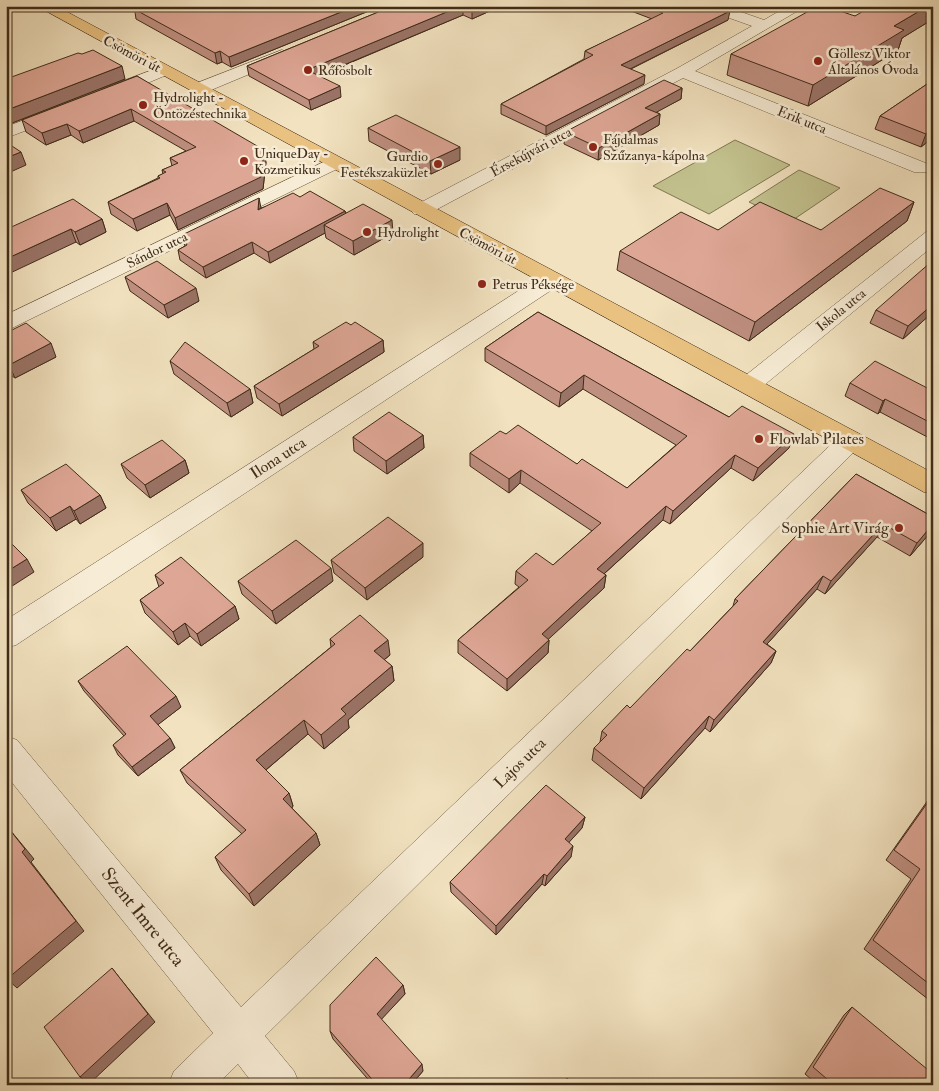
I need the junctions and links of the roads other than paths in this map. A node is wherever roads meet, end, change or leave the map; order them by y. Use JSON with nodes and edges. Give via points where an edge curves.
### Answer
{"nodes":[{"id":1,"x":44,"y":6,"type":"edge"},
{"id":2,"x":710,"y":6,"type":"edge"},
{"id":3,"x":799,"y":6,"type":"edge"},
{"id":4,"x":764,"y":25,"type":"junction"},
{"id":5,"x":296,"y":49,"type":"edge"},
{"id":6,"x":163,"y":71,"type":"junction"},
{"id":7,"x":682,"y":72,"type":"junction"},
{"id":8,"x":198,"y":89,"type":"junction"},
{"id":9,"x":95,"y":98,"type":"edge"},
{"id":10,"x":77,"y":105,"type":"edge"},
{"id":11,"x":6,"y":133,"type":"edge"},
{"id":12,"x":334,"y":163,"type":"junction"},
{"id":13,"x":921,"y":168,"type":"dead end"},
{"id":14,"x":422,"y":210,"type":"junction"},
{"id":15,"x":933,"y":236,"type":"edge"},
{"id":16,"x":550,"y":280,"type":"junction"},
{"id":17,"x":6,"y":324,"type":"edge"},
{"id":18,"x":749,"y":385,"type":"junction"},
{"id":19,"x":851,"y":440,"type":"junction"},
{"id":20,"x":933,"y":485,"type":"edge"},
{"id":21,"x":6,"y":636,"type":"edge"},
{"id":22,"x":6,"y":750,"type":"edge"},
{"id":23,"x":240,"y":1035,"type":"junction"},
{"id":24,"x":188,"y":1085,"type":"edge"},
{"id":25,"x":280,"y":1085,"type":"edge"}],
"edges":[{"from":1,"to":6,"type":"main road","name":"Csömöri út"},
{"from":2,"to":4,"type":"street"},
{"from":3,"to":4,"type":"street","name":"Érsekújvári utca"},
{"from":4,"to":7,"type":"street","name":"Érsekújvári utca"},
{"from":5,"to":8,"type":"street"},
{"from":6,"to":8,"type":"main road","name":"Csömöri út"},
{"from":6,"to":9,"type":"street"},
{"from":7,"to":13,"type":"street","name":"Erik utca"},
{"from":7,"to":14,"type":"street","name":"Érsekújvári utca"},
{"from":8,"to":12,"type":"main road","name":"Csömöri út"},
{"from":10,"to":11,"type":"street"},
{"from":12,"to":14,"type":"main road","name":"Csömöri út"},
{"from":12,"to":17,"type":"street","name":"Sándor utca"},
{"from":14,"to":16,"type":"main road","name":"Csömöri út"},
{"from":15,"to":18,"type":"street","name":"Iskola utca"},
{"from":16,"to":18,"type":"main road","name":"Csömöri út"},
{"from":16,"to":21,"type":"street","name":"Ilona utca"},
{"from":18,"to":19,"type":"main road","name":"Csömöri út"},
{"from":19,"to":20,"type":"main road","name":"Csömöri út"},
{"from":19,"to":23,"type":"street","name":"Lajos utca"},
{"from":22,"to":23,"type":"street","name":"Szent Imre utca"},
{"from":23,"to":24,"type":"street","name":"Lajos utca"},
{"from":23,"to":25,"type":"street","name":"Szent Imre utca"}]}
